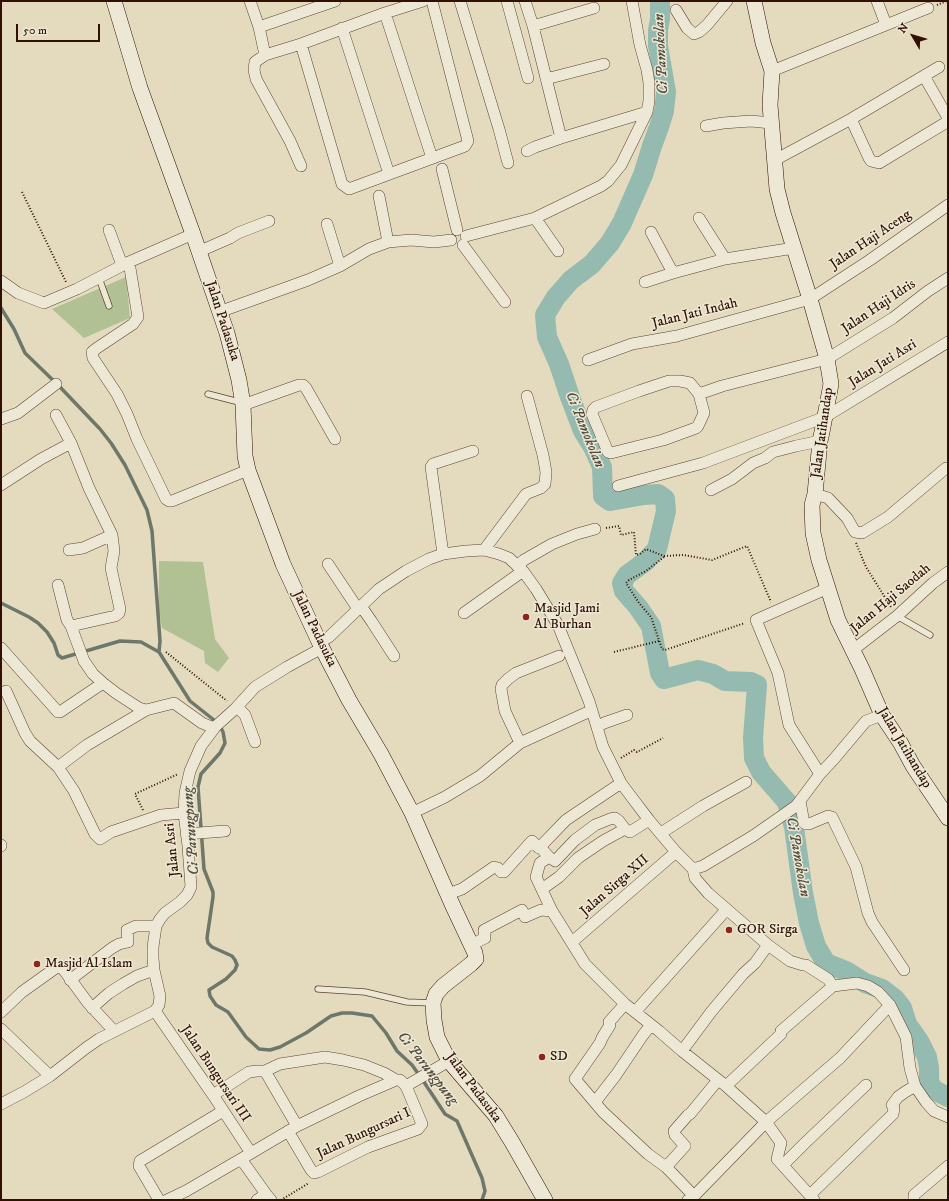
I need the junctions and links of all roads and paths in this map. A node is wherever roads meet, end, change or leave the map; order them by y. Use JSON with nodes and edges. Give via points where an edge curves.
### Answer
{"nodes":[{"id":1,"x":114,"y":1,"type":"edge"},
{"id":2,"x":250,"y":1,"type":"edge"},
{"id":3,"x":335,"y":1,"type":"edge"},
{"id":4,"x":423,"y":1,"type":"edge"},
{"id":5,"x":432,"y":1,"type":"edge"},
{"id":6,"x":460,"y":1,"type":"edge"},
{"id":7,"x":507,"y":1,"type":"edge"},
{"id":8,"x":525,"y":1,"type":"edge"},
{"id":9,"x":632,"y":1,"type":"edge"},
{"id":10,"x":727,"y":1,"type":"edge"},
{"id":11,"x":877,"y":1,"type":"edge"},
{"id":12,"x":755,"y":2,"type":"edge"},
{"id":13,"x":594,"y":8,"type":"dead end"},
{"id":14,"x":676,"y":10,"type":"dead end"},
{"id":15,"x":384,"y":13,"type":"junction"},
{"id":16,"x":885,"y":22,"type":"junction"},
{"id":17,"x":533,"y":26,"type":"junction"},
{"id":18,"x":259,"y":27,"type":"junction"},
{"id":19,"x":342,"y":28,"type":"junction"},
{"id":20,"x":301,"y":44,"type":"junction"},
{"id":21,"x":265,"y":55,"type":"junction"},
{"id":22,"x":604,"y":64,"type":"dead end"},
{"id":23,"x":939,"y":68,"type":"dead end"},
{"id":24,"x":771,"y":69,"type":"junction"},
{"id":25,"x":924,"y":76,"type":"junction"},
{"id":26,"x":528,"y":78,"type":"dead end"},
{"id":27,"x":546,"y":79,"type":"junction"},
{"id":28,"x":647,"y":112,"type":"junction"},
{"id":29,"x":948,"y":118,"type":"edge"},
{"id":30,"x":851,"y":119,"type":"junction"},
{"id":31,"x":771,"y":123,"type":"junction"},
{"id":32,"x":706,"y":126,"type":"dead end"},
{"id":33,"x":562,"y":138,"type":"junction"},
{"id":34,"x":526,"y":151,"type":"dead end"},
{"id":35,"x":432,"y":158,"type":"junction"},
{"id":36,"x":775,"y":160,"type":"junction"},
{"id":37,"x":508,"y":164,"type":"dead end"},
{"id":38,"x":301,"y":166,"type":"dead end"},
{"id":39,"x":442,"y":169,"type":"dead end"},
{"id":40,"x":389,"y":174,"type":"junction"},
{"id":41,"x":22,"y":192,"type":"dead end"},
{"id":42,"x":379,"y":196,"type":"dead end"},
{"id":43,"x":948,"y":205,"type":"edge"},
{"id":44,"x":535,"y":218,"type":"junction"},
{"id":45,"x":699,"y":218,"type":"dead end"},
{"id":46,"x":269,"y":221,"type":"dead end"},
{"id":47,"x":327,"y":224,"type":"dead end"},
{"id":48,"x":109,"y":230,"type":"dead end"},
{"id":49,"x":651,"y":232,"type":"dead end"},
{"id":50,"x":193,"y":234,"type":"junction"},
{"id":51,"x":454,"y":235,"type":"junction"},
{"id":52,"x":465,"y":241,"type":"junction"},
{"id":53,"x":388,"y":242,"type":"junction"},
{"id":54,"x":794,"y":248,"type":"junction"},
{"id":55,"x":558,"y":251,"type":"dead end"},
{"id":56,"x":198,"y":252,"type":"junction"},
{"id":57,"x":725,"y":259,"type":"junction"},
{"id":58,"x":126,"y":264,"type":"junction"},
{"id":59,"x":340,"y":266,"type":"junction"},
{"id":60,"x":673,"y":273,"type":"junction"},
{"id":61,"x":99,"y":278,"type":"junction"},
{"id":62,"x":948,"y":278,"type":"edge"},
{"id":63,"x":1,"y":281,"type":"edge"},
{"id":64,"x":645,"y":282,"type":"dead end"},
{"id":65,"x":71,"y":292,"type":"junction"},
{"id":66,"x":810,"y":299,"type":"junction"},
{"id":67,"x":505,"y":302,"type":"dead end"},
{"id":68,"x":109,"y":306,"type":"dead end"},
{"id":69,"x":219,"y":312,"type":"junction"},
{"id":70,"x":948,"y":342,"type":"edge"},
{"id":71,"x":827,"y":359,"type":"junction"},
{"id":72,"x":588,"y":360,"type":"dead end"},
{"id":73,"x":56,"y":384,"type":"dead end"},
{"id":74,"x":208,"y":394,"type":"dead end"},
{"id":75,"x":699,"y":394,"type":"junction"},
{"id":76,"x":527,"y":396,"type":"dead end"},
{"id":77,"x":242,"y":403,"type":"junction"},
{"id":78,"x":56,"y":415,"type":"dead end"},
{"id":79,"x":825,"y":417,"type":"junction"},
{"id":80,"x":1,"y":419,"type":"edge"},
{"id":81,"x":335,"y":439,"type":"dead end"},
{"id":82,"x":820,"y":441,"type":"junction"},
{"id":83,"x":71,"y":442,"type":"junction"},
{"id":84,"x":473,"y":451,"type":"dead end"},
{"id":85,"x":946,"y":468,"type":"dead end"},
{"id":86,"x":248,"y":470,"type":"junction"},
{"id":87,"x":1,"y":486,"type":"edge"},
{"id":88,"x":618,"y":486,"type":"dead end"},
{"id":89,"x":712,"y":490,"type":"dead end"},
{"id":90,"x":815,"y":494,"type":"junction"},
{"id":91,"x":595,"y":529,"type":"joint"},
{"id":92,"x":855,"y":532,"type":"junction"},
{"id":93,"x":112,"y":535,"type":"junction"},
{"id":94,"x":69,"y":550,"type":"dead end"},
{"id":95,"x":484,"y":550,"type":"junction"},
{"id":96,"x":443,"y":554,"type":"junction"},
{"id":97,"x":664,"y":556,"type":"junction"},
{"id":98,"x":328,"y":564,"type":"dead end"},
{"id":99,"x":520,"y":569,"type":"junction"},
{"id":100,"x":948,"y":572,"type":"edge"},
{"id":101,"x":58,"y":585,"type":"dead end"},
{"id":102,"x":828,"y":588,"type":"junction"},
{"id":103,"x":359,"y":608,"type":"junction"},
{"id":104,"x":775,"y":610,"type":"junction"},
{"id":105,"x":464,"y":612,"type":"dead end"},
{"id":106,"x":897,"y":616,"type":"junction"},
{"id":107,"x":756,"y":620,"type":"junction"},
{"id":108,"x":71,"y":626,"type":"junction"},
{"id":109,"x":930,"y":635,"type":"dead end"},
{"id":110,"x":658,"y":641,"type":"junction"},
{"id":111,"x":321,"y":645,"type":"junction"},
{"id":112,"x":1,"y":648,"type":"edge"},
{"id":113,"x":853,"y":650,"type":"junction"},
{"id":114,"x":166,"y":652,"type":"dead end"},
{"id":115,"x":614,"y":652,"type":"dead end"},
{"id":116,"x":394,"y":656,"type":"dead end"},
{"id":117,"x":559,"y":656,"type":"dead end"},
{"id":118,"x":103,"y":683,"type":"junction"},
{"id":119,"x":6,"y":691,"type":"dead end"},
{"id":120,"x":236,"y":708,"type":"junction"},
{"id":121,"x":146,"y":710,"type":"junction"},
{"id":122,"x":586,"y":713,"type":"dead end"},
{"id":123,"x":627,"y":715,"type":"dead end"},
{"id":124,"x":882,"y":715,"type":"junction"},
{"id":125,"x":218,"y":724,"type":"junction"},
{"id":126,"x":597,"y":727,"type":"junction"},
{"id":127,"x":663,"y":738,"type":"dead end"},
{"id":128,"x":255,"y":742,"type":"dead end"},
{"id":129,"x":520,"y":743,"type":"junction"},
{"id":130,"x":611,"y":763,"type":"junction"},
{"id":131,"x":58,"y":766,"type":"junction"},
{"id":132,"x":191,"y":768,"type":"junction"},
{"id":133,"x":820,"y":774,"type":"junction"},
{"id":134,"x":622,"y":782,"type":"junction"},
{"id":135,"x":746,"y":782,"type":"dead end"},
{"id":136,"x":798,"y":804,"type":"junction"},
{"id":137,"x":184,"y":813,"type":"junction"},
{"id":138,"x":412,"y":813,"type":"junction"},
{"id":139,"x":948,"y":818,"type":"edge"},
{"id":140,"x":148,"y":820,"type":"junction"},
{"id":141,"x":649,"y":820,"type":"junction"},
{"id":142,"x":625,"y":829,"type":"junction"},
{"id":143,"x":226,"y":831,"type":"dead end"},
{"id":144,"x":661,"y":833,"type":"junction"},
{"id":145,"x":186,"y":834,"type":"junction"},
{"id":146,"x":540,"y":847,"type":"junction"},
{"id":147,"x":676,"y":852,"type":"junction"},
{"id":148,"x":549,"y":857,"type":"junction"},
{"id":149,"x":693,"y":869,"type":"junction"},
{"id":150,"x":542,"y":889,"type":"junction"},
{"id":151,"x":448,"y":894,"type":"junction"},
{"id":152,"x":726,"y":910,"type":"junction"},
{"id":153,"x":552,"y":911,"type":"junction"},
{"id":154,"x":156,"y":926,"type":"junction"},
{"id":155,"x":572,"y":942,"type":"junction"},
{"id":156,"x":472,"y":945,"type":"junction"},
{"id":157,"x":768,"y":945,"type":"junction"},
{"id":158,"x":154,"y":970,"type":"junction"},
{"id":159,"x":904,"y":970,"type":"dead end"},
{"id":160,"x":70,"y":980,"type":"junction"},
{"id":161,"x":833,"y":986,"type":"junction"},
{"id":162,"x":318,"y":989,"type":"dead end"},
{"id":163,"x":433,"y":1003,"type":"junction"},
{"id":164,"x":625,"y":1004,"type":"junction"},
{"id":165,"x":890,"y":1005,"type":"junction"},
{"id":166,"x":92,"y":1008,"type":"junction"},
{"id":167,"x":155,"y":1011,"type":"junction"},
{"id":168,"x":1,"y":1012,"type":"edge"},
{"id":169,"x":635,"y":1012,"type":"junction"},
{"id":170,"x":651,"y":1025,"type":"junction"},
{"id":171,"x":1,"y":1029,"type":"edge"},
{"id":172,"x":114,"y":1031,"type":"junction"},
{"id":173,"x":682,"y":1051,"type":"junction"},
{"id":174,"x":449,"y":1061,"type":"junction"},
{"id":175,"x":265,"y":1071,"type":"junction"},
{"id":176,"x":50,"y":1076,"type":"junction"},
{"id":177,"x":396,"y":1080,"type":"junction"},
{"id":178,"x":411,"y":1083,"type":"junction"},
{"id":179,"x":722,"y":1083,"type":"junction"},
{"id":180,"x":866,"y":1085,"type":"dead end"},
{"id":181,"x":915,"y":1086,"type":"junction"},
{"id":182,"x":213,"y":1095,"type":"junction"},
{"id":183,"x":595,"y":1102,"type":"junction"},
{"id":184,"x":1,"y":1104,"type":"edge"},
{"id":185,"x":223,"y":1111,"type":"junction"},
{"id":186,"x":948,"y":1117,"type":"edge"},
{"id":187,"x":766,"y":1122,"type":"junction"},
{"id":188,"x":292,"y":1129,"type":"junction"},
{"id":189,"x":246,"y":1156,"type":"junction"},
{"id":190,"x":783,"y":1166,"type":"junction"},
{"id":191,"x":948,"y":1166,"type":"edge"},
{"id":192,"x":666,"y":1167,"type":"junction"},
{"id":193,"x":318,"y":1172,"type":"junction"},
{"id":194,"x":188,"y":1195,"type":"edge"},
{"id":195,"x":265,"y":1198,"type":"edge"},
{"id":196,"x":691,"y":1198,"type":"edge"},
{"id":197,"x":812,"y":1198,"type":"edge"},
{"id":198,"x":159,"y":1200,"type":"edge"},
{"id":199,"x":167,"y":1200,"type":"edge"},
{"id":200,"x":281,"y":1200,"type":"edge"},
{"id":201,"x":545,"y":1200,"type":"edge"},
{"id":202,"x":914,"y":1200,"type":"edge"}],
"edges":[{"from":1,"to":50,"type":"street","name":"Jalan Padasuka","via":[[140,88]]},
{"from":2,"to":18,"type":"street"},
{"from":3,"to":18,"type":"street"},
{"from":4,"to":15,"type":"street"},
{"from":5,"to":35,"type":"street","via":[[468,141],[465,146]]},
{"from":6,"to":37,"type":"street","via":[[500,129]]},
{"from":7,"to":26,"type":"street"},
{"from":8,"to":17,"type":"street"},
{"from":9,"to":28,"type":"street","via":[[649,83]]},
{"from":10,"to":14,"type":"street","via":[[707,25],[694,34]]},
{"from":11,"to":16,"type":"street"},
{"from":12,"to":24,"type":"street","name":"Jalan Jatihandap"},
{"from":13,"to":17,"type":"street"},
{"from":15,"to":19,"type":"street"},
{"from":15,"to":35,"type":"street"},
{"from":16,"to":24,"type":"street"},
{"from":16,"to":24,"type":"street","via":[[925,7]]},
{"from":17,"to":27,"type":"street"},
{"from":18,"to":21,"type":"street"},
{"from":19,"to":20,"type":"street"},
{"from":19,"to":40,"type":"street"},
{"from":20,"to":21,"type":"street"},
{"from":20,"to":40,"type":"street","via":[[342,184],[349,189]]},
{"from":21,"to":38,"type":"street","via":[[255,62],[256,79]]},
{"from":22,"to":27,"type":"street"},
{"from":23,"to":25,"type":"street"},
{"from":24,"to":31,"type":"street","name":"Jalan Jatihandap"},
{"from":25,"to":29,"type":"street"},
{"from":25,"to":30,"type":"street"},
{"from":27,"to":33,"type":"street"},
{"from":28,"to":33,"type":"street"},
{"from":28,"to":44,"type":"street","via":[[621,165],[608,181]]},
{"from":29,"to":30,"type":"street","via":[[947,122],[879,163],[868,158]]},
{"from":30,"to":36,"type":"street"},
{"from":31,"to":32,"type":"street","via":[[751,121]]},
{"from":31,"to":36,"type":"street","name":"Jalan Jatihandap"},
{"from":33,"to":34,"type":"street"},
{"from":35,"to":40,"type":"street"},
{"from":36,"to":54,"type":"street","name":"Jalan Jatihandap","via":[[777,189]]},
{"from":39,"to":51,"type":"street"},
{"from":41,"to":65,"type":"path"},
{"from":42,"to":53,"type":"street"},
{"from":43,"to":66,"type":"street","name":"Jalan Haji Aceng"},
{"from":44,"to":52,"type":"street"},
{"from":44,"to":55,"type":"street"},
{"from":45,"to":57,"type":"street"},
{"from":46,"to":56,"type":"street"},
{"from":47,"to":59,"type":"street"},
{"from":48,"to":58,"type":"street"},
{"from":49,"to":60,"type":"street"},
{"from":50,"to":56,"type":"street","name":"Jalan Padasuka"},
{"from":50,"to":58,"type":"street"},
{"from":51,"to":52,"type":"street","via":[[463,231]]},
{"from":51,"to":53,"type":"street","via":[[434,242]]},
{"from":52,"to":67,"type":"street"},
{"from":53,"to":59,"type":"street","via":[[369,249]]},
{"from":54,"to":57,"type":"street"},
{"from":54,"to":66,"type":"street","name":"Jalan Jatihandap"},
{"from":56,"to":69,"type":"street","name":"Jalan Padasuka"},
{"from":57,"to":60,"type":"street"},
{"from":58,"to":61,"type":"street"},
{"from":58,"to":86,"type":"street","via":[[138,317],[133,324],[92,352],[93,358],[117,394],[166,499],[172,500]]},
{"from":59,"to":69,"type":"street"},
{"from":60,"to":64,"type":"street"},
{"from":61,"to":65,"type":"street"},
{"from":61,"to":68,"type":"lane"},
{"from":62,"to":71,"type":"street","name":"Jalan Haji Idris","via":[[893,318]]},
{"from":63,"to":65,"type":"street","via":[[18,293],[44,303]]},
{"from":66,"to":71,"type":"street","name":"Jalan Jatihandap"},
{"from":66,"to":72,"type":"street","name":"Jalan Jati Indah","via":[[677,336],[632,344]]},
{"from":69,"to":77,"type":"street","name":"Jalan Padasuka","via":[[235,363]]},
{"from":70,"to":79,"type":"street","name":"Jalan Jati Asri"},
{"from":71,"to":75,"type":"street","name":"Jalan Haji Idris"},
{"from":71,"to":79,"type":"street","name":"Jalan Jatihandap","via":[[831,384]]},
{"from":73,"to":80,"type":"street","via":[[18,414]]},
{"from":74,"to":77,"type":"lane"},
{"from":75,"to":75,"type":"street","via":[[690,383],[669,381],[596,407],[592,414],[607,450],[611,453],[663,440],[696,428],[704,413]]},
{"from":76,"to":95,"type":"street","via":[[543,455],[545,484],[526,494]]},
{"from":77,"to":81,"type":"street","via":[[303,385]]},
{"from":77,"to":86,"type":"street","name":"Jalan Padasuka"},
{"from":78,"to":83,"type":"street"},
{"from":79,"to":82,"type":"street","name":"Jalan Jatihandap"},
{"from":79,"to":88,"type":"street","name":"Jalan Jati Asri","via":[[703,463]]},
{"from":82,"to":89,"type":"street","via":[[774,452]]},
{"from":82,"to":90,"type":"street","name":"Jalan Jatihandap"},
{"from":83,"to":87,"type":"street"},
{"from":83,"to":93,"type":"street","via":[[89,488]]},
{"from":84,"to":96,"type":"street","via":[[431,467]]},
{"from":85,"to":92,"type":"street","via":[[888,517],[862,532]]},
{"from":86,"to":111,"type":"street","name":"Jalan Padasuka","via":[[283,564]]},
{"from":90,"to":92,"type":"street","via":[[828,498],[847,518]]},
{"from":90,"to":102,"type":"street","name":"Jalan Jatihandap","via":[[812,505],[813,533]]},
{"from":91,"to":97,"type":"path","via":[[619,526],[621,535],[634,532],[636,555],[646,549]]},
{"from":91,"to":99,"type":"street","via":[[552,544],[524,560]]},
{"from":92,"to":106,"type":"path","via":[[856,545],[866,567]]},
{"from":93,"to":94,"type":"street","via":[[83,548]]},
{"from":93,"to":108,"type":"street","via":[[114,550],[111,568],[119,613]]},
{"from":95,"to":96,"type":"street","name":"Jalan Asri"},
{"from":95,"to":99,"type":"street","via":[[509,558]]},
{"from":96,"to":103,"type":"street","name":"Jalan Asri","via":[[419,563],[393,579]]},
{"from":97,"to":104,"type":"path","via":[[683,555],[712,560],[747,546]]},
{"from":97,"to":110,"type":"path","via":[[646,571],[626,582],[638,603],[651,617]]},
{"from":98,"to":103,"type":"street"},
{"from":99,"to":105,"type":"street"},
{"from":99,"to":126,"type":"street","via":[[536,589],[558,625]]},
{"from":100,"to":106,"type":"street","name":"Jalan Haji Saodah"},
{"from":101,"to":108,"type":"street"},
{"from":102,"to":104,"type":"street"},
{"from":102,"to":113,"type":"street","name":"Jalan Jatihandap","via":[[838,620]]},
{"from":103,"to":111,"type":"street","name":"Jalan Asri"},
{"from":103,"to":116,"type":"street","via":[[372,622]]},
{"from":104,"to":107,"type":"street"},
{"from":106,"to":109,"type":"lane"},
{"from":106,"to":113,"type":"street","name":"Jalan Haji Saodah"},
{"from":107,"to":110,"type":"path","via":[[664,650]]},
{"from":107,"to":133,"type":"street","via":[[778,673],[789,725]]},
{"from":108,"to":118,"type":"street","via":[[84,661]]},
{"from":110,"to":115,"type":"path"},
{"from":111,"to":120,"type":"street","name":"Jalan Asri","via":[[255,687]]},
{"from":111,"to":138,"type":"street","name":"Jalan Padasuka"},
{"from":112,"to":118,"type":"street","via":[[58,712]]},
{"from":113,"to":124,"type":"street","name":"Jalan Jatihandap"},
{"from":114,"to":120,"type":"path"},
{"from":117,"to":129,"type":"street","via":[[516,673],[502,685],[505,711]]},
{"from":118,"to":121,"type":"street"},
{"from":119,"to":131,"type":"street","via":[[30,741]]},
{"from":120,"to":125,"type":"street","name":"Jalan Asri"},
{"from":120,"to":128,"type":"street","via":[[245,715]]},
{"from":121,"to":125,"type":"street","via":[[174,703],[202,723]]},
{"from":121,"to":131,"type":"street","via":[[87,745]]},
{"from":122,"to":129,"type":"street"},
{"from":123,"to":126,"type":"street"},
{"from":124,"to":133,"type":"street","via":[[866,721]]},
{"from":124,"to":139,"type":"street","name":"Jalan Jatihandap"},
{"from":125,"to":132,"type":"street","name":"Jalan Asri","via":[[201,746]]},
{"from":126,"to":130,"type":"street"},
{"from":127,"to":130,"type":"path"},
{"from":129,"to":138,"type":"street","via":[[480,776]]},
{"from":130,"to":134,"type":"street"},
{"from":131,"to":140,"type":"street","via":[[100,839],[111,832]]},
{"from":132,"to":137,"type":"street","name":"Jalan Asri","via":[[185,793]]},
{"from":132,"to":140,"type":"path","via":[[135,794]]},
{"from":133,"to":136,"type":"street"},
{"from":134,"to":141,"type":"street"},
{"from":134,"to":146,"type":"street","via":[[566,820]]},
{"from":135,"to":144,"type":"street"},
{"from":136,"to":149,"type":"street","via":[[753,836],[703,866]]},
{"from":136,"to":159,"type":"street","via":[[805,824],[832,817],[856,867],[872,922]]},
{"from":137,"to":140,"type":"street","via":[[161,815]]},
{"from":137,"to":145,"type":"street","name":"Jalan Asri"},
{"from":138,"to":151,"type":"street","name":"Jalan Padasuka"},
{"from":141,"to":142,"type":"street","via":[[630,832]]},
{"from":141,"to":144,"type":"street"},
{"from":142,"to":148,"type":"street","via":[[615,818],[610,819],[595,825],[575,840],[555,861]]},
{"from":142,"to":150,"type":"street","via":[[603,840],[578,858]]},
{"from":143,"to":145,"type":"street"},
{"from":144,"to":147,"type":"street"},
{"from":145,"to":154,"type":"street","name":"Jalan Asri","via":[[191,887],[187,895],[160,919]]},
{"from":146,"to":148,"type":"street"},
{"from":146,"to":151,"type":"street","via":[[532,841],[504,872],[494,867],[462,889]]},
{"from":147,"to":149,"type":"street"},
{"from":147,"to":155,"type":"street","name":"Jalan Sirga XII"},
{"from":148,"to":150,"type":"street","via":[[540,863],[536,877]]},
{"from":149,"to":152,"type":"street","via":[[698,882]]},
{"from":150,"to":153,"type":"street"},
{"from":151,"to":156,"type":"street","name":"Jalan Padasuka"},
{"from":152,"to":157,"type":"street"},
{"from":152,"to":169,"type":"street"},
{"from":153,"to":155,"type":"street"},
{"from":153,"to":156,"type":"street","via":[[541,910],[525,917],[522,910],[484,930],[485,938]]},
{"from":154,"to":158,"type":"street","via":[[153,947]]},
{"from":154,"to":160,"type":"street","via":[[136,926],[127,930],[128,942],[112,948]]},
{"from":155,"to":164,"type":"street","via":[[585,964]]},
{"from":156,"to":163,"type":"street","name":"Jalan Padasuka","via":[[476,959],[443,986]]},
{"from":157,"to":161,"type":"street","via":[[790,961],[806,965],[828,979]]},
{"from":157,"to":173,"type":"street","via":[[711,1012]]},
{"from":158,"to":166,"type":"street","via":[[123,984]]},
{"from":158,"to":167,"type":"street","via":[[160,996]]},
{"from":160,"to":166,"type":"street"},
{"from":160,"to":168,"type":"street","via":[[62,969],[57,967],[22,992]]},
{"from":161,"to":165,"type":"street","via":[[857,983],[868,986]]},
{"from":161,"to":179,"type":"street","via":[[781,1031],[782,1034]]},
{"from":162,"to":163,"type":"lane","via":[[365,992],[407,1002]]},
{"from":163,"to":174,"type":"street","name":"Jalan Padasuka","via":[[437,1037]]},
{"from":164,"to":169,"type":"street"},
{"from":164,"to":183,"type":"street","via":[[609,1022],[610,1025],[600,1043],[576,1079]]},
{"from":165,"to":181,"type":"street","via":[[906,1037]]},
{"from":165,"to":187,"type":"street","via":[[840,1058]]},
{"from":166,"to":172,"type":"street"},
{"from":167,"to":172,"type":"street"},
{"from":167,"to":182,"type":"street","name":"Jalan Bungursari III"},
{"from":169,"to":170,"type":"street"},
{"from":170,"to":173,"type":"street"},
{"from":170,"to":183,"type":"street"},
{"from":171,"to":176,"type":"street"},
{"from":172,"to":176,"type":"street","via":[[86,1048]]},
{"from":173,"to":179,"type":"street"},
{"from":174,"to":178,"type":"street"},
{"from":174,"to":201,"type":"street","name":"Jalan Padasuka","via":[[496,1116]]},
{"from":175,"to":177,"type":"street","name":"Jalan Bungursari I","via":[[280,1064],[325,1057],[364,1065]]},
{"from":175,"to":182,"type":"street","name":"Jalan Bungursari I","via":[[249,1072]]},
{"from":175,"to":188,"type":"street","name":"Jalan Bungursari I"},
{"from":176,"to":184,"type":"street"},
{"from":177,"to":178,"type":"street","name":"Jalan Bungursari I"},
{"from":177,"to":188,"type":"street"},
{"from":178,"to":193,"type":"street","name":"Jalan Bungursari I","via":[[422,1124],[420,1127],[368,1147]]},
{"from":179,"to":187,"type":"street"},
{"from":179,"to":192,"type":"street","via":[[674,1131],[685,1146]]},
{"from":180,"to":190,"type":"street"},
{"from":181,"to":186,"type":"street","via":[[934,1111]]},
{"from":181,"to":197,"type":"street","via":[[898,1097],[892,1105],[893,1114],[868,1137]]},
{"from":182,"to":185,"type":"street","name":"Jalan Bungursari III"},
{"from":183,"to":192,"type":"street","via":[[648,1154]]},
{"from":185,"to":189,"type":"street","name":"Jalan Bungursari III"},
{"from":185,"to":198,"type":"street","via":[[140,1161],[139,1166]]},
{"from":187,"to":190,"type":"street","via":[[782,1143],[777,1159]]},
{"from":187,"to":196,"type":"street"},
{"from":188,"to":189,"type":"street"},
{"from":188,"to":193,"type":"street","name":"Jalan Bungursari I","via":[[310,1170]]},
{"from":189,"to":194,"type":"street"},
{"from":189,"to":195,"type":"street","name":"Jalan Bungursari III"},
{"from":190,"to":197,"type":"street"},
{"from":191,"to":202,"type":"street","via":[[914,1195]]},
{"from":192,"to":196,"type":"street"},
{"from":193,"to":200,"type":"path","via":[[311,1182]]},
{"from":194,"to":199,"type":"street"}]}
